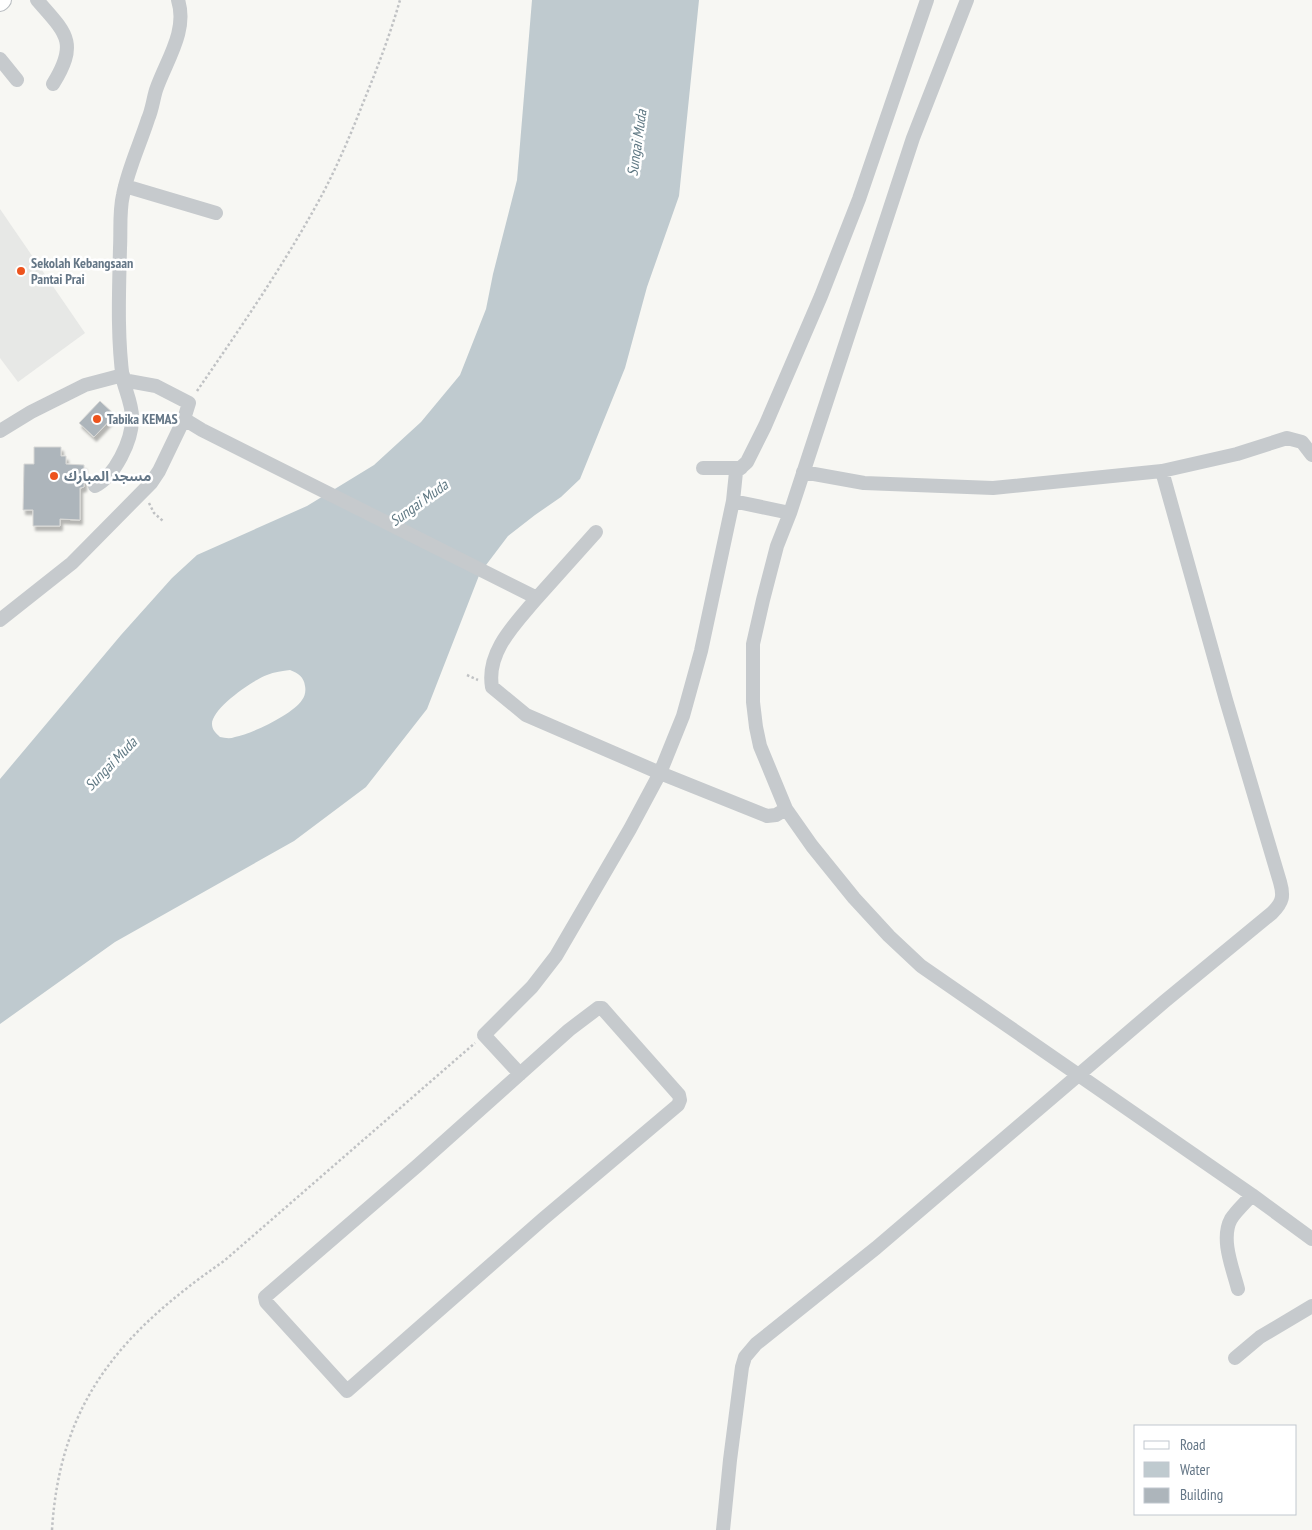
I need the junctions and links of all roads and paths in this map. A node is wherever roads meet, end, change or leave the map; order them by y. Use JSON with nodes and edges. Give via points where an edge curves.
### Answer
{"nodes":[{"id":1,"x":37,"y":0,"type":"edge"},
{"id":2,"x":178,"y":0,"type":"edge"},
{"id":3,"x":400,"y":0,"type":"edge"},
{"id":4,"x":927,"y":0,"type":"edge"},
{"id":5,"x":967,"y":0,"type":"edge"},
{"id":6,"x":0,"y":59,"type":"edge"},
{"id":7,"x":17,"y":80,"type":"dead end"},
{"id":8,"x":53,"y":84,"type":"dead end"},
{"id":9,"x":125,"y":186,"type":"junction"},
{"id":10,"x":216,"y":213,"type":"dead end"},
{"id":11,"x":123,"y":377,"type":"junction"},
{"id":12,"x":189,"y":403,"type":"junction"},
{"id":13,"x":184,"y":419,"type":"junction"},
{"id":14,"x":0,"y":431,"type":"edge"},
{"id":15,"x":1312,"y":455,"type":"edge"},
{"id":16,"x":702,"y":468,"type":"dead end"},
{"id":17,"x":741,"y":468,"type":"junction"},
{"id":18,"x":1162,"y":471,"type":"junction"},
{"id":19,"x":803,"y":472,"type":"junction"},
{"id":20,"x":95,"y":486,"type":"dead end"},
{"id":21,"x":144,"y":489,"type":"junction"},
{"id":22,"x":733,"y":501,"type":"junction"},
{"id":23,"x":790,"y":514,"type":"junction"},
{"id":24,"x":163,"y":521,"type":"dead end"},
{"id":25,"x":596,"y":532,"type":"dead end"},
{"id":26,"x":536,"y":599,"type":"junction"},
{"id":27,"x":0,"y":620,"type":"edge"},
{"id":28,"x":660,"y":773,"type":"junction"},
{"id":29,"x":786,"y":809,"type":"junction"},
{"id":30,"x":484,"y":1035,"type":"junction"},
{"id":31,"x":520,"y":1074,"type":"junction"},
{"id":32,"x":1078,"y":1076,"type":"junction"},
{"id":33,"x":1252,"y":1195,"type":"junction"},
{"id":34,"x":1312,"y":1239,"type":"edge"},
{"id":35,"x":1238,"y":1289,"type":"dead end"},
{"id":36,"x":1312,"y":1306,"type":"edge"},
{"id":37,"x":1235,"y":1358,"type":"dead end"},
{"id":38,"x":52,"y":1530,"type":"edge"},
{"id":39,"x":723,"y":1530,"type":"edge"}],
"edges":[{"from":1,"to":8,"type":"street","via":[[60,26],[67,45],[64,66]]},
{"from":2,"to":9,"type":"street","via":[[180,28]]},
{"from":3,"to":12,"type":"path","via":[[371,83],[323,194],[265,292]]},
{"from":4,"to":17,"type":"street","via":[[859,199],[821,296],[765,426]]},
{"from":5,"to":19,"type":"street","via":[[914,138]]},
{"from":6,"to":7,"type":"street"},
{"from":9,"to":10,"type":"street"},
{"from":9,"to":11,"type":"street","via":[[118,277]]},
{"from":11,"to":12,"type":"street","via":[[156,386]]},
{"from":11,"to":14,"type":"street","via":[[85,385]]},
{"from":11,"to":20,"type":"street","via":[[133,418],[130,439],[117,464]]},
{"from":12,"to":13,"type":"street"},
{"from":13,"to":21,"type":"street","via":[[159,471]]},
{"from":13,"to":26,"type":"street"},
{"from":15,"to":18,"type":"street","via":[[1302,442],[1287,438],[1237,454]]},
{"from":16,"to":17,"type":"street"},
{"from":17,"to":22,"type":"street","via":[[736,472]]},
{"from":18,"to":19,"type":"street","via":[[981,488],[864,483]]},
{"from":18,"to":32,"type":"street","via":[[1280,882],[1282,900],[1272,913]]},
{"from":19,"to":23,"type":"street"},
{"from":21,"to":24,"type":"path","via":[[154,513]]},
{"from":21,"to":27,"type":"street","via":[[72,563]]},
{"from":22,"to":23,"type":"street"},
{"from":22,"to":28,"type":"street","via":[[689,698]]},
{"from":23,"to":29,"type":"street","via":[[777,546],[753,644],[756,727],[763,757]]},
{"from":25,"to":26,"type":"street"},
{"from":26,"to":28,"type":"street","via":[[503,640],[492,666],[492,687],[526,715]]},
{"from":28,"to":29,"type":"street","via":[[767,816]]},
{"from":28,"to":30,"type":"street","via":[[556,956],[532,987]]},
{"from":29,"to":32,"type":"street","via":[[854,898],[889,936],[922,966]]},
{"from":30,"to":31,"type":"street"},
{"from":30,"to":38,"type":"path","via":[[224,1261],[153,1315],[126,1343],[94,1386],[73,1429],[56,1489]]},
{"from":31,"to":31,"type":"street","via":[[595,1009],[602,1008],[680,1100],[347,1391],[265,1298]]},
{"from":32,"to":33,"type":"street"},
{"from":32,"to":39,"type":"street","via":[[883,1242],[756,1344],[745,1357],[739,1383]]},
{"from":33,"to":34,"type":"street"},
{"from":33,"to":35,"type":"street","via":[[1229,1225],[1229,1251]]},
{"from":36,"to":37,"type":"street","via":[[1260,1337]]}]}
